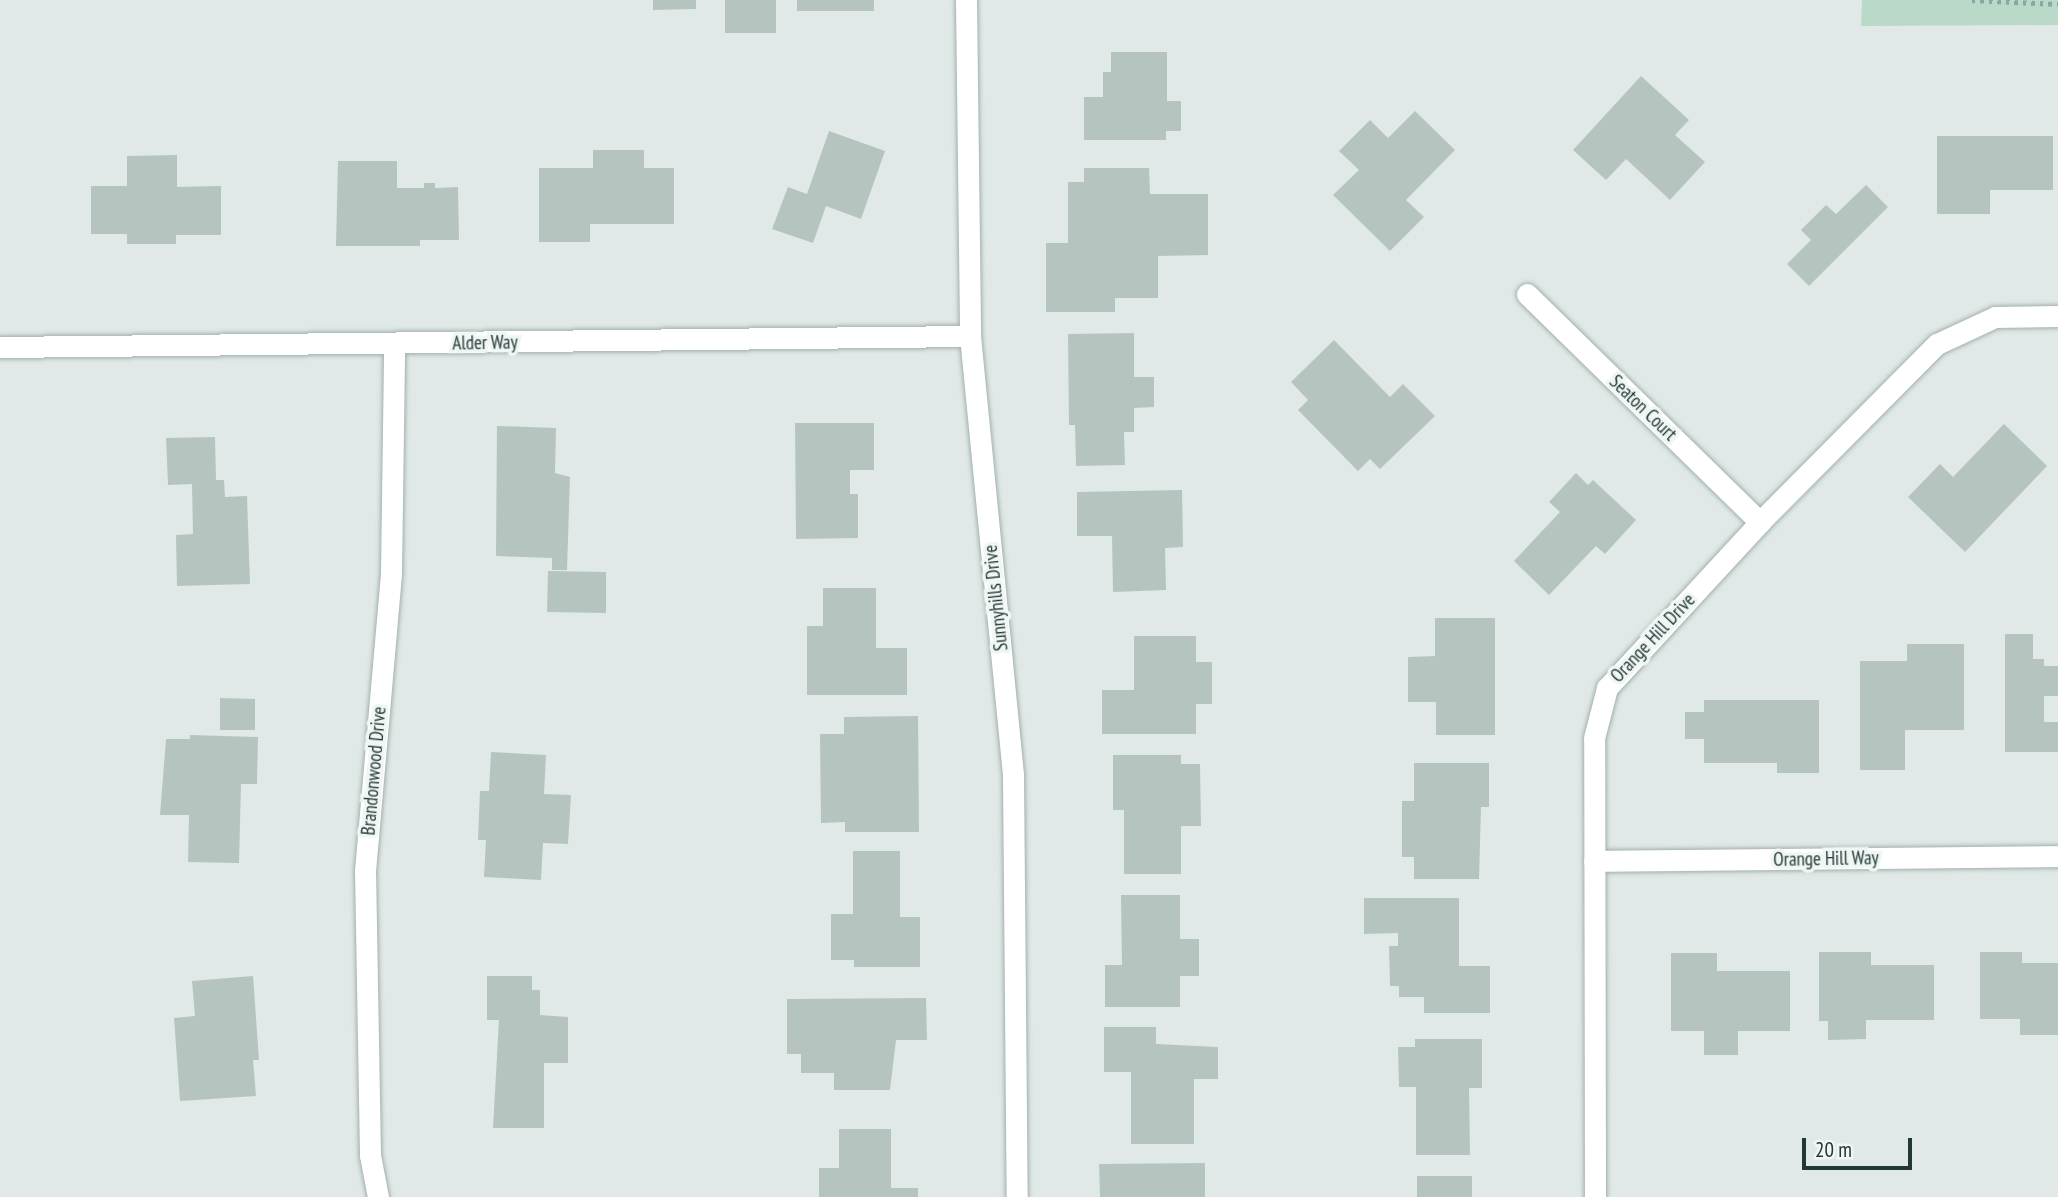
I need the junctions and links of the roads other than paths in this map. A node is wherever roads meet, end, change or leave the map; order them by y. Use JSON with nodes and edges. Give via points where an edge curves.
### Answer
{"nodes":[{"id":1,"x":966,"y":0,"type":"edge"},
{"id":2,"x":1527,"y":295,"type":"dead end"},
{"id":3,"x":2058,"y":316,"type":"edge"},
{"id":4,"x":970,"y":336,"type":"junction"},
{"id":5,"x":394,"y":344,"type":"junction"},
{"id":6,"x":0,"y":347,"type":"edge"},
{"id":7,"x":1760,"y":522,"type":"junction"},
{"id":8,"x":2058,"y":856,"type":"edge"},
{"id":9,"x":1594,"y":861,"type":"junction"},
{"id":10,"x":378,"y":1197,"type":"edge"},
{"id":11,"x":1017,"y":1197,"type":"edge"},
{"id":12,"x":1595,"y":1197,"type":"edge"}],
"edges":[{"from":1,"to":4,"type":"street","name":"Sunnyhills Drive"},
{"from":2,"to":7,"type":"street","name":"Seaton Court"},
{"from":3,"to":7,"type":"street","name":"Orange Hill Drive","via":[[1995,317],[1937,344]]},
{"from":4,"to":5,"type":"street","name":"Alder Way"},
{"from":4,"to":11,"type":"street","name":"Sunnyhills Drive","via":[[1013,775]]},
{"from":5,"to":6,"type":"street","name":"Alder Way"},
{"from":5,"to":10,"type":"street","name":"Brandonwood Drive","via":[[391,572],[365,870],[370,1155]]},
{"from":7,"to":9,"type":"street","name":"Orange Hill Drive","via":[[1607,688],[1594,738]]},
{"from":8,"to":9,"type":"street","name":"Orange Hill Way"},
{"from":9,"to":12,"type":"street","name":"Orange Hill Drive"}]}
